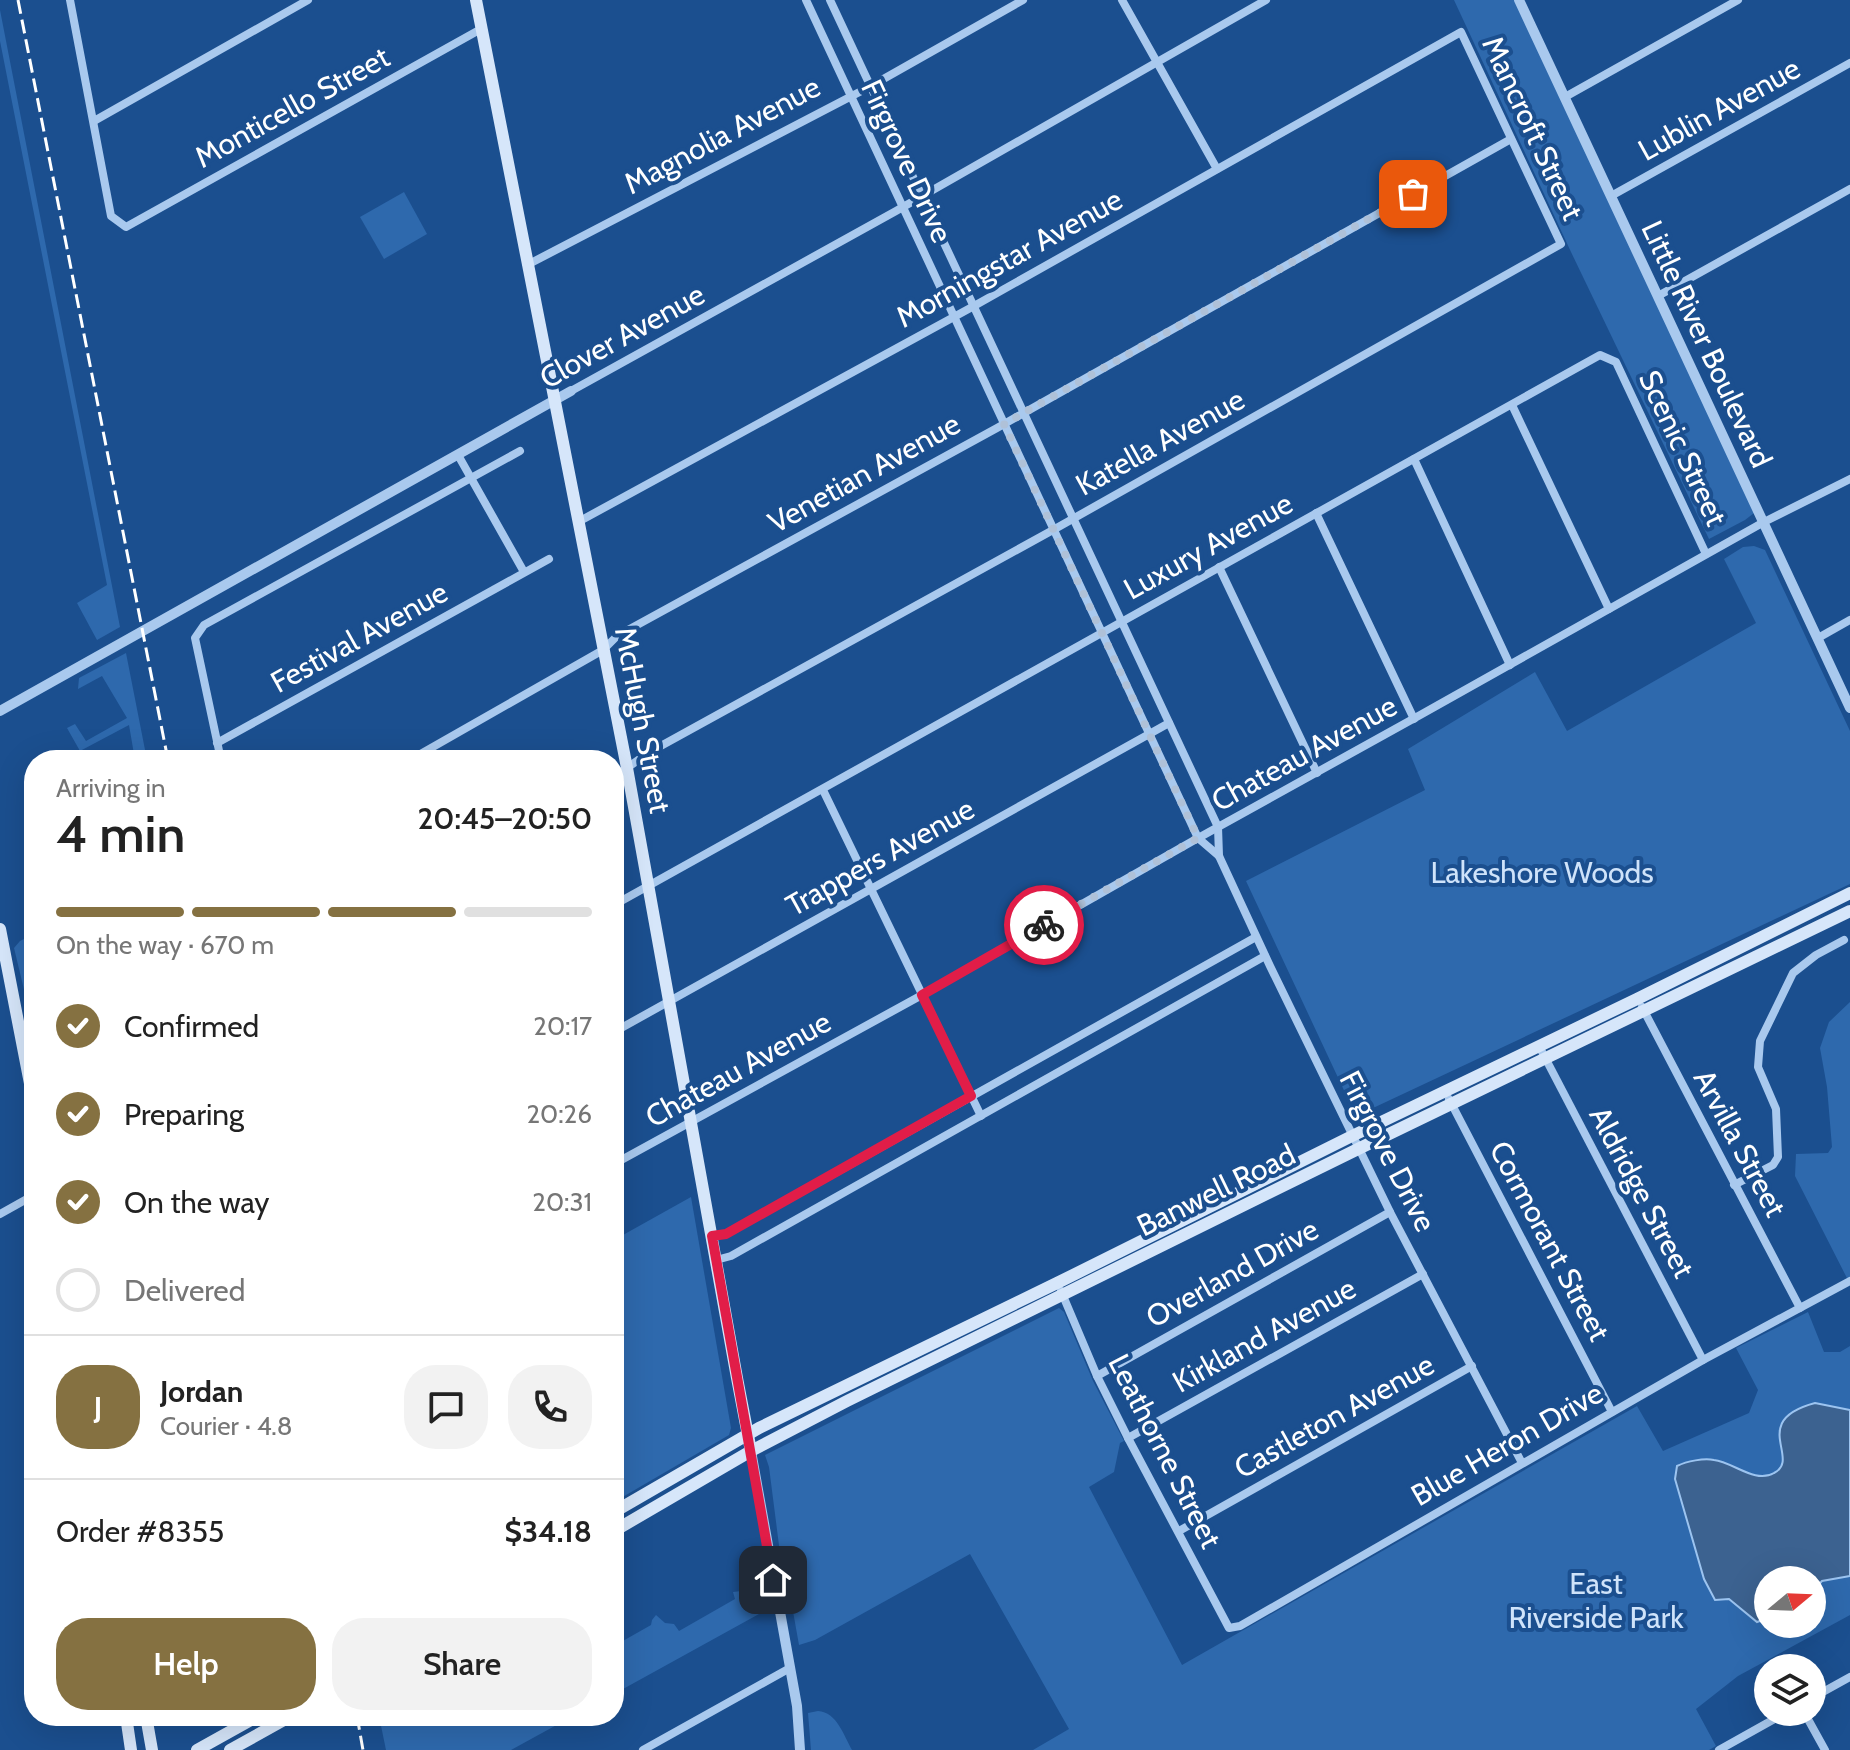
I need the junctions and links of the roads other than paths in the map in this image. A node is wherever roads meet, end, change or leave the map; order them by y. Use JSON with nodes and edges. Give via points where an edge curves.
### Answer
{"nodes":[{"id":1,"x":308,"y":0,"type":"edge"},
{"id":2,"x":476,"y":0,"type":"edge"},
{"id":3,"x":806,"y":0,"type":"edge"},
{"id":4,"x":830,"y":0,"type":"edge"},
{"id":5,"x":1023,"y":0,"type":"edge"},
{"id":6,"x":1122,"y":0,"type":"edge"},
{"id":7,"x":1266,"y":0,"type":"edge"},
{"id":8,"x":1519,"y":0,"type":"edge"},
{"id":9,"x":1738,"y":0,"type":"edge"},
{"id":10,"x":72,"y":1,"type":"edge"},
{"id":11,"x":481,"y":29,"type":"junction"},
{"id":12,"x":1461,"y":32,"type":"joint"},
{"id":13,"x":1156,"y":61,"type":"junction"},
{"id":14,"x":1850,"y":63,"type":"edge"},
{"id":15,"x":871,"y":86,"type":"junction"},
{"id":16,"x":850,"y":95,"type":"junction"},
{"id":17,"x":1565,"y":97,"type":"junction"},
{"id":18,"x":94,"y":121,"type":"junction"},
{"id":19,"x":1511,"y":139,"type":"junction"},
{"id":20,"x":1217,"y":169,"type":"junction"},
{"id":21,"x":1850,"y":189,"type":"edge"},
{"id":22,"x":921,"y":196,"type":"junction"},
{"id":23,"x":1611,"y":196,"type":"junction"},
{"id":24,"x":903,"y":207,"type":"junction"},
{"id":25,"x":1561,"y":244,"type":"joint"},
{"id":26,"x":527,"y":265,"type":"junction"},
{"id":27,"x":1658,"y":296,"type":"junction"},
{"id":28,"x":974,"y":306,"type":"junction"},
{"id":29,"x":954,"y":317,"type":"junction"},
{"id":30,"x":1616,"y":362,"type":"joint"},
{"id":31,"x":571,"y":391,"type":"joint"},
{"id":32,"x":554,"y":401,"type":"junction"},
{"id":33,"x":1512,"y":405,"type":"junction"},
{"id":34,"x":1024,"y":412,"type":"junction"},
{"id":35,"x":1004,"y":424,"type":"junction"},
{"id":36,"x":520,"y":451,"type":"dead end"},
{"id":37,"x":458,"y":455,"type":"junction"},
{"id":38,"x":1414,"y":459,"type":"junction"},
{"id":39,"x":472,"y":478,"type":"junction"},
{"id":40,"x":1850,"y":479,"type":"edge"},
{"id":41,"x":1316,"y":513,"type":"junction"},
{"id":42,"x":1073,"y":518,"type":"junction"},
{"id":43,"x":578,"y":522,"type":"junction"},
{"id":44,"x":1764,"y":522,"type":"junction"},
{"id":45,"x":1053,"y":530,"type":"junction"},
{"id":46,"x":1706,"y":554,"type":"junction"},
{"id":47,"x":549,"y":559,"type":"dead end"},
{"id":48,"x":1219,"y":567,"type":"junction"},
{"id":49,"x":524,"y":572,"type":"junction"},
{"id":50,"x":1609,"y":609,"type":"junction"},
{"id":51,"x":1850,"y":620,"type":"edge"},
{"id":52,"x":1121,"y":622,"type":"junction"},
{"id":53,"x":1103,"y":633,"type":"junction"},
{"id":54,"x":1818,"y":638,"type":"junction"},
{"id":55,"x":603,"y":650,"type":"junction"},
{"id":56,"x":1510,"y":665,"type":"junction"},
{"id":57,"x":1850,"y":708,"type":"edge"},
{"id":58,"x":0,"y":711,"type":"edge"},
{"id":59,"x":1414,"y":719,"type":"junction"},
{"id":60,"x":1169,"y":723,"type":"junction"},
{"id":61,"x":1149,"y":734,"type":"junction"},
{"id":62,"x":217,"y":743,"type":"junction"},
{"id":63,"x":219,"y":750,"type":"edge"},
{"id":64,"x":428,"y":750,"type":"edge"},
{"id":65,"x":623,"y":750,"type":"edge"},
{"id":66,"x":624,"y":753,"type":"edge"},
{"id":67,"x":627,"y":768,"type":"junction"},
{"id":68,"x":624,"y":770,"type":"edge"},
{"id":69,"x":1317,"y":773,"type":"junction"},
{"id":70,"x":823,"y":790,"type":"junction"},
{"id":71,"x":1218,"y":827,"type":"junction"},
{"id":72,"x":1198,"y":838,"type":"junction"},
{"id":73,"x":1219,"y":856,"type":"junction"},
{"id":74,"x":649,"y":886,"type":"junction"},
{"id":75,"x":870,"y":889,"type":"junction"},
{"id":76,"x":1850,"y":893,"type":"edge"},
{"id":77,"x":624,"y":900,"type":"edge"},
{"id":78,"x":1850,"y":911,"type":"edge"},
{"id":79,"x":0,"y":929,"type":"edge"},
{"id":80,"x":1256,"y":937,"type":"junction"},
{"id":81,"x":1844,"y":940,"type":"dead end"},
{"id":82,"x":1265,"y":956,"type":"junction"},
{"id":83,"x":922,"y":995,"type":"junction"},
{"id":84,"x":1637,"y":999,"type":"junction"},
{"id":85,"x":670,"y":1001,"type":"junction"},
{"id":86,"x":1644,"y":1012,"type":"junction"},
{"id":87,"x":1112,"y":1017,"type":"junction"},
{"id":88,"x":624,"y":1026,"type":"edge"},
{"id":89,"x":1122,"y":1036,"type":"junction"},
{"id":90,"x":1539,"y":1046,"type":"junction"},
{"id":91,"x":24,"y":1053,"type":"edge"},
{"id":92,"x":1546,"y":1060,"type":"junction"},
{"id":93,"x":1446,"y":1091,"type":"junction"},
{"id":94,"x":971,"y":1096,"type":"junction"},
{"id":95,"x":1452,"y":1105,"type":"junction"},
{"id":96,"x":981,"y":1116,"type":"junction"},
{"id":97,"x":692,"y":1121,"type":"junction"},
{"id":98,"x":1352,"y":1136,"type":"junction"},
{"id":99,"x":1358,"y":1149,"type":"junction"},
{"id":100,"x":624,"y":1158,"type":"edge"},
{"id":101,"x":842,"y":1169,"type":"junction"},
{"id":102,"x":1734,"y":1185,"type":"junction"},
{"id":103,"x":852,"y":1187,"type":"junction"},
{"id":104,"x":24,"y":1201,"type":"edge"},
{"id":105,"x":1390,"y":1212,"type":"junction"},
{"id":106,"x":0,"y":1214,"type":"edge"},
{"id":107,"x":712,"y":1236,"type":"junction"},
{"id":108,"x":716,"y":1260,"type":"junction"},
{"id":109,"x":1423,"y":1274,"type":"junction"},
{"id":110,"x":1850,"y":1281,"type":"edge"},
{"id":111,"x":1057,"y":1283,"type":"junction"},
{"id":112,"x":1063,"y":1296,"type":"junction"},
{"id":113,"x":1800,"y":1308,"type":"junction"},
{"id":114,"x":1703,"y":1360,"type":"junction"},
{"id":115,"x":1472,"y":1366,"type":"junction"},
{"id":116,"x":1097,"y":1376,"type":"junction"},
{"id":117,"x":1612,"y":1412,"type":"junction"},
{"id":118,"x":748,"y":1434,"type":"junction"},
{"id":119,"x":1128,"y":1438,"type":"junction"},
{"id":120,"x":751,"y":1451,"type":"junction"},
{"id":121,"x":1522,"y":1463,"type":"junction"},
{"id":122,"x":624,"y":1506,"type":"edge"},
{"id":123,"x":624,"y":1525,"type":"edge"},
{"id":124,"x":1179,"y":1531,"type":"junction"},
{"id":125,"x":1240,"y":1626,"type":"joint"},
{"id":126,"x":790,"y":1668,"type":"junction"},
{"id":127,"x":1850,"y":1677,"type":"edge"},
{"id":128,"x":1826,"y":1690,"type":"edge"},
{"id":129,"x":127,"y":1726,"type":"edge"},
{"id":130,"x":148,"y":1726,"type":"edge"},
{"id":131,"x":240,"y":1726,"type":"edge"},
{"id":132,"x":273,"y":1726,"type":"edge"},
{"id":133,"x":1762,"y":1726,"type":"edge"},
{"id":134,"x":1812,"y":1726,"type":"edge"},
{"id":135,"x":131,"y":1750,"type":"edge"},
{"id":136,"x":152,"y":1750,"type":"edge"},
{"id":137,"x":197,"y":1750,"type":"edge"},
{"id":138,"x":230,"y":1750,"type":"edge"},
{"id":139,"x":643,"y":1750,"type":"edge"},
{"id":140,"x":800,"y":1750,"type":"edge"},
{"id":141,"x":1719,"y":1750,"type":"edge"},
{"id":142,"x":1825,"y":1750,"type":"edge"}],
"edges":[{"from":1,"to":18,"type":"street"},
{"from":2,"to":11,"type":"main road","name":"McHugh Street"},
{"from":3,"to":16,"type":"street","name":"Firgrove Drive"},
{"from":4,"to":15,"type":"street","name":"Firgrove Drive"},
{"from":5,"to":15,"type":"street","name":"Magnolia Avenue"},
{"from":6,"to":13,"type":"street"},
{"from":7,"to":13,"type":"street","name":"Clover Avenue"},
{"from":8,"to":17,"type":"street","name":"Little River Boulevard"},
{"from":9,"to":17,"type":"street"},
{"from":10,"to":18,"type":"street"},
{"from":11,"to":18,"type":"street","name":"Monticello Street","via":[[126,227],[111,216]]},
{"from":11,"to":26,"type":"main road","name":"McHugh Street"},
{"from":12,"to":19,"type":"street","name":"Mancroft Street"},
{"from":12,"to":20,"type":"street","name":"Morningstar Avenue"},
{"from":13,"to":20,"type":"street"},
{"from":13,"to":22,"type":"street","name":"Clover Avenue"},
{"from":14,"to":23,"type":"street","name":"Lublin Avenue"},
{"from":15,"to":16,"type":"street","name":"Magnolia Avenue"},
{"from":15,"to":22,"type":"street","name":"Firgrove Drive"},
{"from":16,"to":24,"type":"street","name":"Firgrove Drive"},
{"from":16,"to":26,"type":"street","name":"Magnolia Avenue"},
{"from":17,"to":23,"type":"street","name":"Little River Boulevard"},
{"from":19,"to":25,"type":"street","name":"Mancroft Street"},
{"from":19,"to":34,"type":"street","name":"Venetian Avenue"},
{"from":20,"to":28,"type":"street","name":"Morningstar Avenue"},
{"from":21,"to":27,"type":"street"},
{"from":22,"to":24,"type":"street","name":"Clover Avenue"},
{"from":22,"to":28,"type":"street","name":"Firgrove Drive"},
{"from":23,"to":27,"type":"street","name":"Little River Boulevard"},
{"from":24,"to":29,"type":"street","name":"Firgrove Drive"},
{"from":24,"to":31,"type":"street","name":"Clover Avenue"},
{"from":25,"to":42,"type":"street","name":"Katella Avenue"},
{"from":26,"to":32,"type":"main road","name":"McHugh Street"},
{"from":27,"to":44,"type":"street","name":"Little River Boulevard"},
{"from":28,"to":29,"type":"street","name":"Morningstar Avenue"},
{"from":28,"to":34,"type":"street","name":"Firgrove Drive"},
{"from":29,"to":35,"type":"street","name":"Firgrove Drive"},
{"from":29,"to":43,"type":"street","name":"Morningstar Avenue"},
{"from":30,"to":33,"type":"street","name":"Luxury Avenue","via":[[1600,355]]},
{"from":30,"to":46,"type":"street","name":"Scenic Street"},
{"from":31,"to":32,"type":"street","name":"Clover Avenue"},
{"from":32,"to":37,"type":"street","name":"Clover Avenue"},
{"from":32,"to":43,"type":"main road","name":"McHugh Street"},
{"from":33,"to":38,"type":"street","name":"Luxury Avenue"},
{"from":33,"to":50,"type":"street"},
{"from":34,"to":35,"type":"street","name":"Venetian Avenue"},
{"from":34,"to":42,"type":"street","name":"Firgrove Drive"},
{"from":35,"to":45,"type":"street","name":"Firgrove Drive"},
{"from":35,"to":55,"type":"street","name":"Venetian Avenue","via":[[617,636]]},
{"from":36,"to":39,"type":"street"},
{"from":37,"to":39,"type":"street"},
{"from":37,"to":58,"type":"street","name":"Clover Avenue"},
{"from":38,"to":41,"type":"street","name":"Luxury Avenue"},
{"from":38,"to":56,"type":"street"},
{"from":39,"to":49,"type":"street"},
{"from":39,"to":62,"type":"street","via":[[204,625],[195,638]]},
{"from":40,"to":44,"type":"street","name":"Chateau Avenue"},
{"from":41,"to":48,"type":"street","name":"Luxury Avenue"},
{"from":41,"to":59,"type":"street"},
{"from":42,"to":45,"type":"street","name":"Katella Avenue"},
{"from":42,"to":52,"type":"street","name":"Firgrove Drive"},
{"from":43,"to":55,"type":"main road","name":"McHugh Street"},
{"from":44,"to":46,"type":"street","name":"Chateau Avenue"},
{"from":44,"to":54,"type":"street","name":"Little River Boulevard"},
{"from":45,"to":53,"type":"street","name":"Firgrove Drive"},
{"from":45,"to":67,"type":"street","name":"Katella Avenue"},
{"from":46,"to":50,"type":"street","name":"Chateau Avenue"},
{"from":47,"to":49,"type":"street","name":"Festival Avenue"},
{"from":48,"to":52,"type":"street","name":"Luxury Avenue"},
{"from":48,"to":69,"type":"street"},
{"from":49,"to":62,"type":"street","name":"Festival Avenue"},
{"from":50,"to":56,"type":"street","name":"Chateau Avenue"},
{"from":51,"to":54,"type":"street"},
{"from":52,"to":53,"type":"street","name":"Luxury Avenue"},
{"from":52,"to":60,"type":"street","name":"Firgrove Drive"},
{"from":53,"to":61,"type":"street","name":"Firgrove Drive"},
{"from":53,"to":70,"type":"street","name":"Luxury Avenue"},
{"from":54,"to":57,"type":"street","name":"Little River Boulevard"},
{"from":55,"to":64,"type":"street","name":"Venetian Avenue"},
{"from":55,"to":65,"type":"main road","name":"McHugh Street"},
{"from":56,"to":59,"type":"street","name":"Chateau Avenue"},
{"from":59,"to":69,"type":"street","name":"Chateau Avenue"},
{"from":60,"to":61,"type":"street","name":"Trappers Avenue"},
{"from":60,"to":71,"type":"street","name":"Firgrove Drive"},
{"from":61,"to":72,"type":"street","name":"Firgrove Drive"},
{"from":61,"to":75,"type":"street","name":"Trappers Avenue"},
{"from":62,"to":63,"type":"street"},
{"from":66,"to":67,"type":"main road","name":"McHugh Street"},
{"from":67,"to":68,"type":"street","name":"Katella Avenue"},
{"from":67,"to":74,"type":"main road","name":"McHugh Street"},
{"from":69,"to":71,"type":"street","name":"Chateau Avenue"},
{"from":70,"to":74,"type":"street","name":"Luxury Avenue"},
{"from":70,"to":75,"type":"street"},
{"from":71,"to":72,"type":"street","name":"Chateau Avenue"},
{"from":71,"to":73,"type":"street","name":"Firgrove Drive"},
{"from":72,"to":73,"type":"street","name":"Firgrove Drive"},
{"from":72,"to":83,"type":"street","name":"Chateau Avenue"},
{"from":73,"to":80,"type":"street","name":"Firgrove Drive"},
{"from":74,"to":77,"type":"street","name":"Luxury Avenue"},
{"from":74,"to":85,"type":"main road","name":"McHugh Street"},
{"from":75,"to":83,"type":"street"},
{"from":75,"to":85,"type":"street","name":"Trappers Avenue"},
{"from":76,"to":84,"type":"main road","name":"Banwell Road"},
{"from":78,"to":86,"type":"main road","name":"Banwell Road"},
{"from":79,"to":91,"type":"main road"},
{"from":80,"to":82,"type":"street","name":"Firgrove Drive"},
{"from":80,"to":87,"type":"street"},
{"from":81,"to":102,"type":"street","via":[[1793,973],[1760,1041],[1758,1067],[1776,1109],[1778,1157],[1773,1165]]},
{"from":82,"to":89,"type":"street"},
{"from":82,"to":98,"type":"street","name":"Firgrove Drive"},
{"from":83,"to":94,"type":"street"},
{"from":83,"to":97,"type":"street","name":"Chateau Avenue"},
{"from":84,"to":86,"type":"street","name":"Arvilla Street"},
{"from":84,"to":90,"type":"main road","name":"Banwell Road"},
{"from":85,"to":88,"type":"street","name":"Trappers Avenue"},
{"from":85,"to":97,"type":"main road","name":"McHugh Street"},
{"from":86,"to":92,"type":"main road","name":"Banwell Road"},
{"from":86,"to":102,"type":"street","name":"Arvilla Street"},
{"from":87,"to":89,"type":"street"},
{"from":87,"to":94,"type":"street"},
{"from":89,"to":96,"type":"street"},
{"from":90,"to":92,"type":"street","name":"Aldridge Street"},
{"from":90,"to":93,"type":"main road","name":"Banwell Road"},
{"from":92,"to":95,"type":"main road","name":"Banwell Road"},
{"from":92,"to":114,"type":"street","name":"Aldridge Street"},
{"from":93,"to":95,"type":"street","name":"Cormorant Street"},
{"from":93,"to":98,"type":"main road","name":"Banwell Road"},
{"from":94,"to":96,"type":"street"},
{"from":94,"to":101,"type":"street"},
{"from":95,"to":99,"type":"main road","name":"Banwell Road"},
{"from":95,"to":117,"type":"street","name":"Cormorant Street"},
{"from":96,"to":103,"type":"street"},
{"from":97,"to":100,"type":"street","name":"Chateau Avenue"},
{"from":97,"to":107,"type":"main road","name":"McHugh Street"},
{"from":98,"to":99,"type":"street","name":"Firgrove Drive"},
{"from":98,"to":111,"type":"main road","name":"Banwell Road"},
{"from":99,"to":105,"type":"street","name":"Firgrove Drive"},
{"from":99,"to":112,"type":"main road","name":"Banwell Road"},
{"from":101,"to":103,"type":"street"},
{"from":101,"to":107,"type":"street","via":[[726,1234]]},
{"from":102,"to":113,"type":"street","name":"Arvilla Street"},
{"from":103,"to":108,"type":"street"},
{"from":104,"to":106,"type":"street"},
{"from":105,"to":109,"type":"street","name":"Firgrove Drive"},
{"from":105,"to":116,"type":"street","name":"Overland Drive"},
{"from":107,"to":108,"type":"main road","name":"McHugh Street"},
{"from":108,"to":118,"type":"main road","name":"McHugh Street"},
{"from":109,"to":115,"type":"street","name":"Firgrove Drive"},
{"from":109,"to":119,"type":"street","name":"Kirkland Avenue"},
{"from":110,"to":113,"type":"street","name":"Blue Heron Drive"},
{"from":111,"to":112,"type":"street","name":"Leathorne Street"},
{"from":111,"to":118,"type":"main road","name":"Banwell Road"},
{"from":112,"to":116,"type":"street","name":"Leathorne Street"},
{"from":112,"to":120,"type":"main road","name":"Banwell Road"},
{"from":113,"to":114,"type":"street","name":"Blue Heron Drive"},
{"from":114,"to":117,"type":"street","name":"Blue Heron Drive"},
{"from":115,"to":121,"type":"street","name":"Firgrove Drive"},
{"from":115,"to":124,"type":"street","name":"Castleton Avenue"},
{"from":116,"to":119,"type":"street","name":"Leathorne Street"},
{"from":117,"to":121,"type":"street","name":"Blue Heron Drive"},
{"from":118,"to":120,"type":"main road","name":"McHugh Street"},
{"from":118,"to":122,"type":"main road","name":"Banwell Road"},
{"from":119,"to":124,"type":"street","name":"Leathorne Street"},
{"from":120,"to":123,"type":"main road","name":"Banwell Road"},
{"from":120,"to":126,"type":"street"},
{"from":121,"to":125,"type":"street","name":"Blue Heron Drive"},
{"from":124,"to":125,"type":"street","name":"Leathorne Street","via":[[1229,1628]]},
{"from":126,"to":139,"type":"street"},
{"from":126,"to":140,"type":"street"},
{"from":127,"to":128,"type":"street"},
{"from":129,"to":135,"type":"main road"},
{"from":130,"to":136,"type":"main road"},
{"from":131,"to":137,"type":"main road"},
{"from":132,"to":138,"type":"main road"},
{"from":133,"to":141,"type":"street"},
{"from":134,"to":142,"type":"street"}]}
